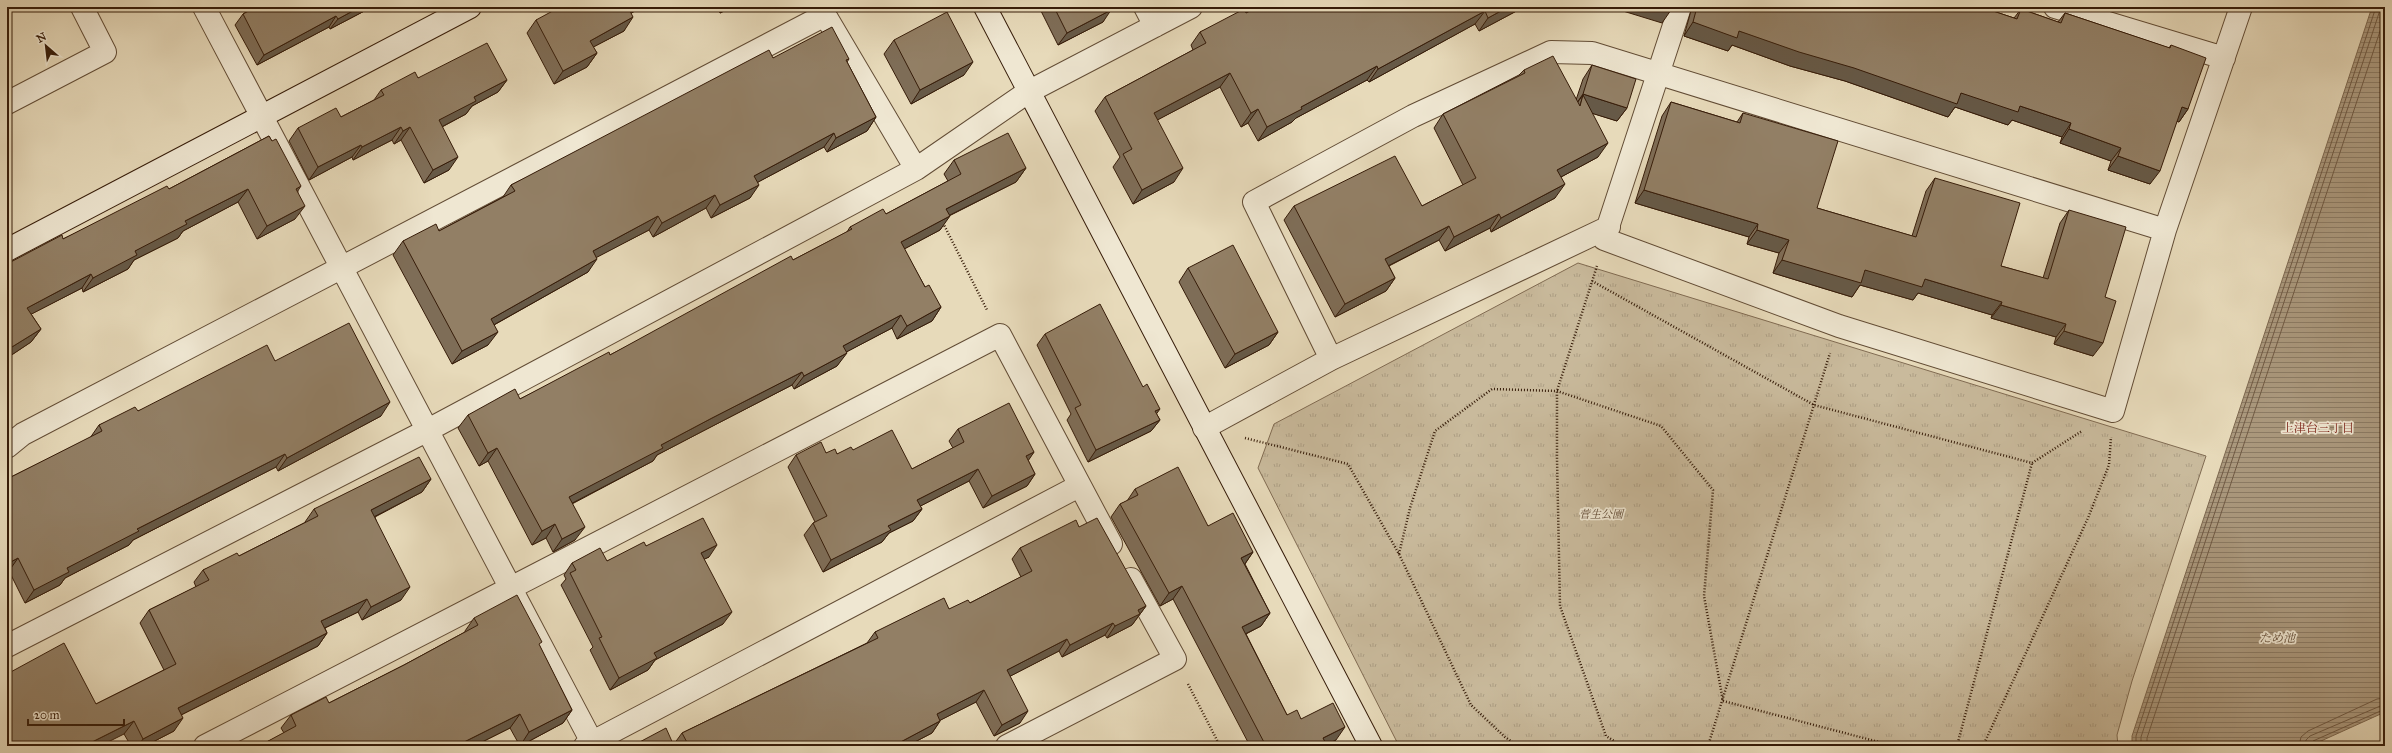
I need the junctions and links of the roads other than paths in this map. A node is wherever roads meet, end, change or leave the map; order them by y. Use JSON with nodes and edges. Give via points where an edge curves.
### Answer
{"nodes":[{"id":1,"x":82,"y":7,"type":"edge"},
{"id":2,"x":204,"y":7,"type":"edge"},
{"id":3,"x":470,"y":7,"type":"edge"},
{"id":4,"x":985,"y":7,"type":"edge"},
{"id":5,"x":1191,"y":7,"type":"edge"},
{"id":6,"x":1680,"y":7,"type":"edge"},
{"id":7,"x":2055,"y":7,"type":"edge"},
{"id":8,"x":2241,"y":7,"type":"edge"},
{"id":9,"x":1150,"y":16,"type":"edge"},
{"id":10,"x":2224,"y":58,"type":"junction"},
{"id":11,"x":1658,"y":75,"type":"junction"},
{"id":12,"x":1028,"y":92,"type":"junction"},
{"id":13,"x":7,"y":103,"type":"edge"},
{"id":14,"x":261,"y":118,"type":"junction"},
{"id":15,"x":916,"y":169,"type":"junction"},
{"id":16,"x":2165,"y":230,"type":"junction"},
{"id":17,"x":1607,"y":233,"type":"junction"},
{"id":18,"x":9,"y":245,"type":"edge"},
{"id":19,"x":342,"y":268,"type":"junction"},
{"id":20,"x":1331,"y":359,"type":"junction"},
{"id":21,"x":1204,"y":428,"type":"junction"},
{"id":22,"x":428,"y":430,"type":"junction"},
{"id":23,"x":7,"y":447,"type":"edge"},
{"id":24,"x":1079,"y":486,"type":"junction"},
{"id":25,"x":511,"y":588,"type":"junction"},
{"id":26,"x":7,"y":646,"type":"edge"},
{"id":27,"x":590,"y":745,"type":"edge"},
{"id":28,"x":206,"y":746,"type":"edge"},
{"id":29,"x":1007,"y":746,"type":"edge"},
{"id":30,"x":1371,"y":746,"type":"edge"}],
"edges":[{"from":1,"to":13,"type":"street","via":[[105,52]]},
{"from":2,"to":14,"type":"street"},
{"from":3,"to":14,"type":"street"},
{"from":4,"to":12,"type":"street"},
{"from":5,"to":9,"type":"street"},
{"from":6,"to":11,"type":"street"},
{"from":7,"to":10,"type":"street"},
{"from":8,"to":10,"type":"street"},
{"from":9,"to":12,"type":"street"},
{"from":10,"to":16,"type":"street"},
{"from":11,"to":16,"type":"street"},
{"from":11,"to":17,"type":"street"},
{"from":11,"to":20,"type":"street","via":[[1592,54],[1551,52],[1413,116],[1254,202]]},
{"from":12,"to":15,"type":"street"},
{"from":12,"to":21,"type":"street"},
{"from":14,"to":18,"type":"street"},
{"from":14,"to":19,"type":"street"},
{"from":15,"to":19,"type":"street","via":[[825,15]]},
{"from":15,"to":22,"type":"street"},
{"from":16,"to":17,"type":"street","via":[[2113,411],[1839,326]]},
{"from":17,"to":20,"type":"street"},
{"from":19,"to":22,"type":"street"},
{"from":19,"to":23,"type":"street","via":[[23,434]]},
{"from":20,"to":21,"type":"street"},
{"from":21,"to":30,"type":"street"},
{"from":22,"to":25,"type":"street"},
{"from":22,"to":26,"type":"street"},
{"from":24,"to":25,"type":"street","via":[[1000,335]]},
{"from":24,"to":27,"type":"street"},
{"from":24,"to":29,"type":"street","via":[[1175,659]]},
{"from":25,"to":27,"type":"street"},
{"from":25,"to":28,"type":"street"}]}
